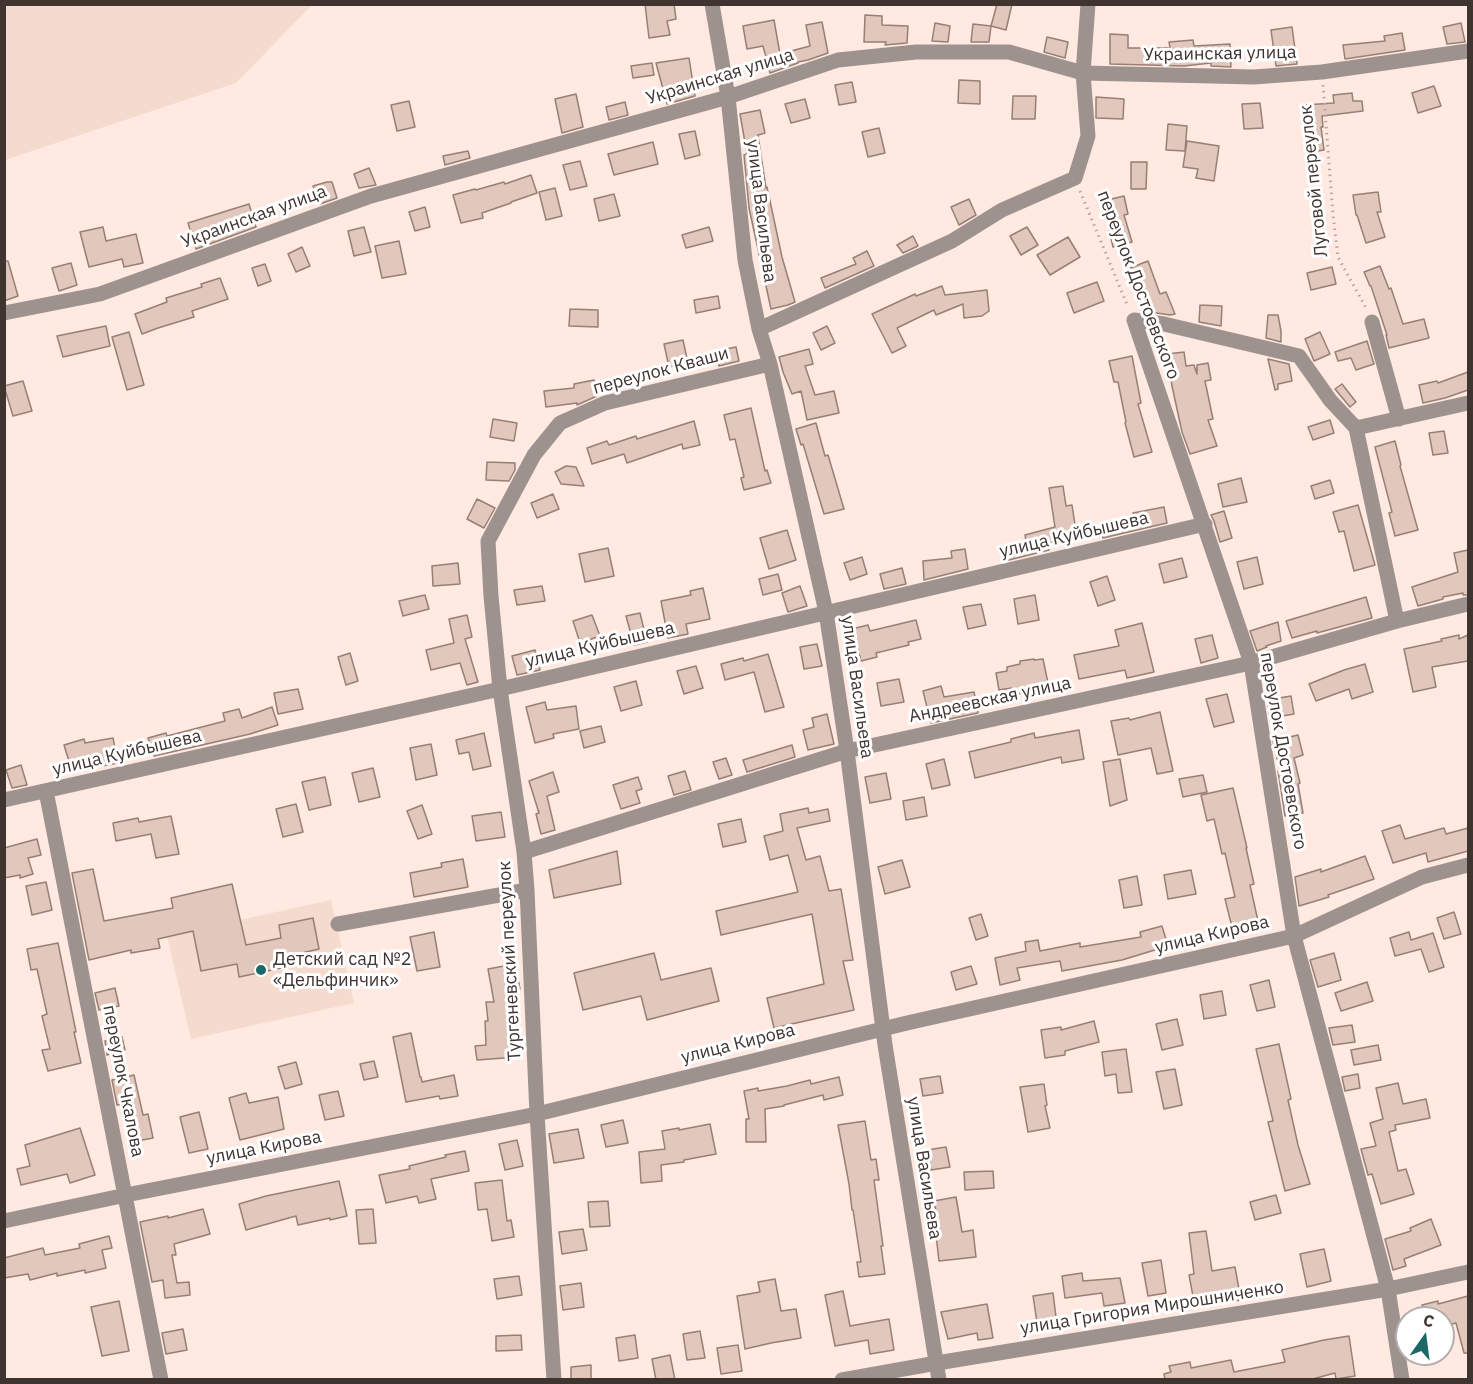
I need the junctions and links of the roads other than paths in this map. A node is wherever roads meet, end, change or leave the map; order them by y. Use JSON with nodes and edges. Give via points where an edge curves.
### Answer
{"nodes":[{"id":1,"x":712,"y":4,"type":"edge"},
{"id":2,"x":1088,"y":4,"type":"edge"},
{"id":3,"x":1468,"y":51,"type":"edge"},
{"id":4,"x":1083,"y":73,"type":"junction"},
{"id":5,"x":728,"y":97,"type":"junction"},
{"id":6,"x":4,"y":313,"type":"edge"},
{"id":7,"x":1372,"y":322,"type":"road end"},
{"id":8,"x":759,"y":329,"type":"junction"},
{"id":9,"x":770,"y":364,"type":"junction"},
{"id":10,"x":1468,"y":403,"type":"edge"},
{"id":11,"x":1399,"y":419,"type":"junction"},
{"id":12,"x":1356,"y":428,"type":"junction"},
{"id":13,"x":1205,"y":524,"type":"junction"},
{"id":14,"x":488,"y":542,"type":"joint"},
{"id":15,"x":1468,"y":604,"type":"edge"},
{"id":16,"x":826,"y":612,"type":"junction"},
{"id":17,"x":1397,"y":621,"type":"junction"},
{"id":18,"x":1251,"y":663,"type":"junction"},
{"id":19,"x":500,"y":689,"type":"junction"},
{"id":20,"x":847,"y":751,"type":"junction"},
{"id":21,"x":46,"y":791,"type":"junction"},
{"id":22,"x":4,"y":800,"type":"edge"},
{"id":23,"x":524,"y":852,"type":"junction"},
{"id":24,"x":1468,"y":865,"type":"edge"},
{"id":25,"x":527,"y":890,"type":"junction"},
{"id":26,"x":338,"y":924,"type":"dead end"},
{"id":27,"x":1294,"y":936,"type":"junction"},
{"id":28,"x":883,"y":1029,"type":"junction"},
{"id":29,"x":537,"y":1114,"type":"junction"},
{"id":30,"x":126,"y":1195,"type":"junction"},
{"id":31,"x":4,"y":1221,"type":"edge"},
{"id":32,"x":1468,"y":1272,"type":"edge"},
{"id":33,"x":1388,"y":1289,"type":"junction"},
{"id":34,"x":937,"y":1363,"type":"junction"},
{"id":35,"x":161,"y":1380,"type":"edge"},
{"id":36,"x":554,"y":1380,"type":"edge"},
{"id":37,"x":842,"y":1380,"type":"edge"},
{"id":38,"x":939,"y":1380,"type":"edge"},
{"id":39,"x":1402,"y":1380,"type":"edge"}],
"edges":[{"from":1,"to":5,"type":"street","name":"улица Васильева"},
{"from":2,"to":4,"type":"street","name":"переулок Достоевского"},
{"from":3,"to":4,"type":"street","name":"Украинская улица","via":[[1322,72],[1254,77]]},
{"from":4,"to":5,"type":"street","name":"Украинская улица","via":[[1009,52],[916,52],[838,60]]},
{"from":4,"to":8,"type":"street","name":"переулок Достоевского","via":[[1088,136],[1075,178],[1002,210],[952,241]]},
{"from":5,"to":6,"type":"street","name":"Украинская улица","via":[[371,196],[100,294]]},
{"from":5,"to":8,"type":"street","name":"улица Васильева","via":[[745,260]]},
{"from":7,"to":11,"type":"street"},
{"from":8,"to":9,"type":"street","name":"улица Васильева"},
{"from":9,"to":14,"type":"street","name":"переулок Кваши","via":[[605,403],[560,423],[534,455]]},
{"from":9,"to":16,"type":"street","name":"улица Васильева"},
{"from":10,"to":11,"type":"street"},
{"from":11,"to":12,"type":"street"},
{"from":12,"to":13,"type":"street","name":"переулок Достоевского","via":[[1330,400],[1299,356],[1134,320]]},
{"from":12,"to":17,"type":"street"},
{"from":13,"to":16,"type":"street","name":"улица Куйбышева"},
{"from":13,"to":18,"type":"street","name":"переулок Достоевского"},
{"from":14,"to":19,"type":"street","name":"Тургеневский переулок"},
{"from":15,"to":17,"type":"street","name":"Андреевская улица"},
{"from":16,"to":19,"type":"street","name":"улица Куйбышева"},
{"from":16,"to":20,"type":"street","name":"улица Васильева"},
{"from":17,"to":18,"type":"street","name":"Андреевская улица"},
{"from":18,"to":20,"type":"street","name":"Андреевская улица"},
{"from":18,"to":27,"type":"street","name":"переулок Достоевского"},
{"from":19,"to":21,"type":"street","name":"улица Куйбышева"},
{"from":19,"to":23,"type":"street","name":"Тургеневский переулок"},
{"from":20,"to":23,"type":"street","name":"Андреевская улица"},
{"from":20,"to":28,"type":"street","name":"улица Васильева"},
{"from":21,"to":22,"type":"street","name":"улица Куйбышева"},
{"from":21,"to":30,"type":"street","name":"переулок Чкалова"},
{"from":23,"to":25,"type":"street","name":"Тургеневский переулок"},
{"from":24,"to":27,"type":"street","name":"улица Кирова","via":[[1422,877]]},
{"from":25,"to":26,"type":"street"},
{"from":25,"to":29,"type":"street","name":"Тургеневский переулок"},
{"from":27,"to":28,"type":"street","name":"улица Кирова"},
{"from":27,"to":33,"type":"street","name":"переулок Достоевского"},
{"from":28,"to":29,"type":"street","name":"улица Кирова"},
{"from":28,"to":34,"type":"street","name":"улица Васильева"},
{"from":29,"to":30,"type":"street","name":"улица Кирова"},
{"from":29,"to":36,"type":"street","name":"Тургеневский переулок"},
{"from":30,"to":31,"type":"street","name":"улица Кирова"},
{"from":30,"to":35,"type":"street","name":"переулок Чкалова"},
{"from":32,"to":33,"type":"street","name":"улица Григория Мирошниченко"},
{"from":33,"to":34,"type":"street","name":"улица Григория Мирошниченко"},
{"from":33,"to":39,"type":"street","name":"переулок Достоевского"},
{"from":34,"to":37,"type":"street","name":"улица Григория Мирошниченко"},
{"from":34,"to":38,"type":"street","name":"улица Васильева"}]}
